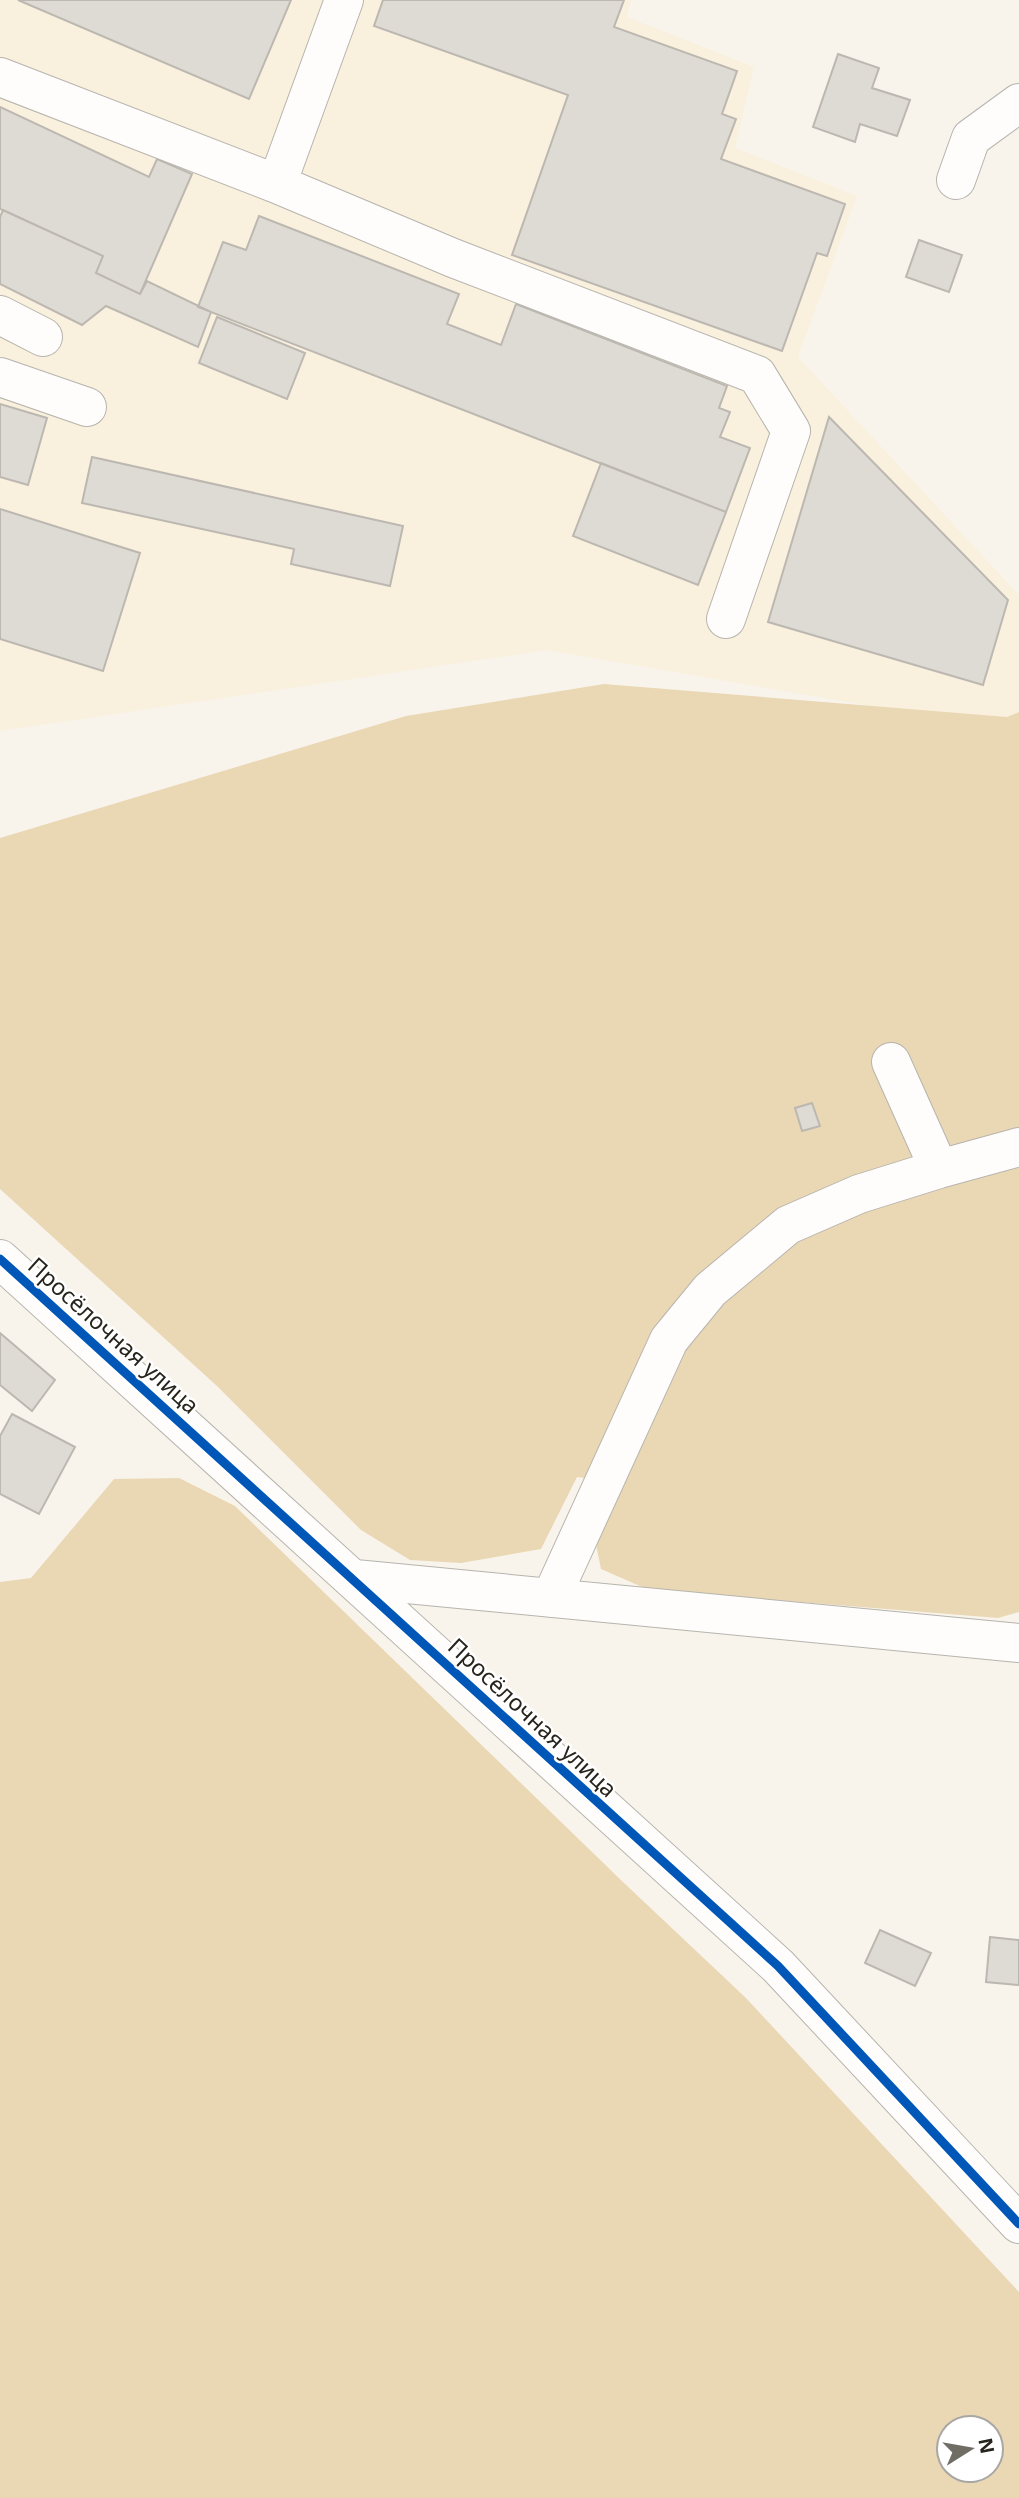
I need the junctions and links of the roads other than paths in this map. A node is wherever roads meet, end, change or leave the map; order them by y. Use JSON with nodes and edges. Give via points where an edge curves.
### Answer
{"nodes":[{"id":1,"x":344,"y":0,"type":"edge"},
{"id":2,"x":0,"y":77,"type":"edge"},
{"id":3,"x":1019,"y":103,"type":"edge"},
{"id":4,"x":956,"y":180,"type":"dead end"},
{"id":5,"x":277,"y":184,"type":"junction"},
{"id":6,"x":0,"y":315,"type":"edge"},
{"id":7,"x":43,"y":337,"type":"dead end"},
{"id":8,"x":0,"y":377,"type":"edge"},
{"id":9,"x":87,"y":407,"type":"dead end"},
{"id":10,"x":726,"y":619,"type":"dead end"},
{"id":11,"x":891,"y":1062,"type":"dead end"},
{"id":12,"x":1019,"y":1147,"type":"edge"},
{"id":13,"x":939,"y":1169,"type":"junction"},
{"id":14,"x":0,"y":1259,"type":"edge"},
{"id":15,"x":355,"y":1579,"type":"junction"},
{"id":16,"x":551,"y":1598,"type":"junction"},
{"id":17,"x":1019,"y":1643,"type":"edge"},
{"id":18,"x":1019,"y":2224,"type":"edge"}],
"edges":[{"from":1,"to":5,"type":"street"},
{"from":2,"to":5,"type":"street"},
{"from":3,"to":4,"type":"street","via":[[971,138]]},
{"from":5,"to":10,"type":"street","via":[[453,258],[757,375],[791,430]]},
{"from":6,"to":7,"type":"street"},
{"from":8,"to":9,"type":"street"},
{"from":11,"to":13,"type":"street"},
{"from":12,"to":13,"type":"street"},
{"from":13,"to":16,"type":"street","via":[[859,1194],[788,1225],[710,1290],[669,1340]]},
{"from":14,"to":15,"type":"street","name":"Просёлочная улица"},
{"from":15,"to":16,"type":"street"},
{"from":15,"to":18,"type":"street","name":"Просёлочная улица","via":[[778,1966]]},
{"from":16,"to":17,"type":"street"}]}
